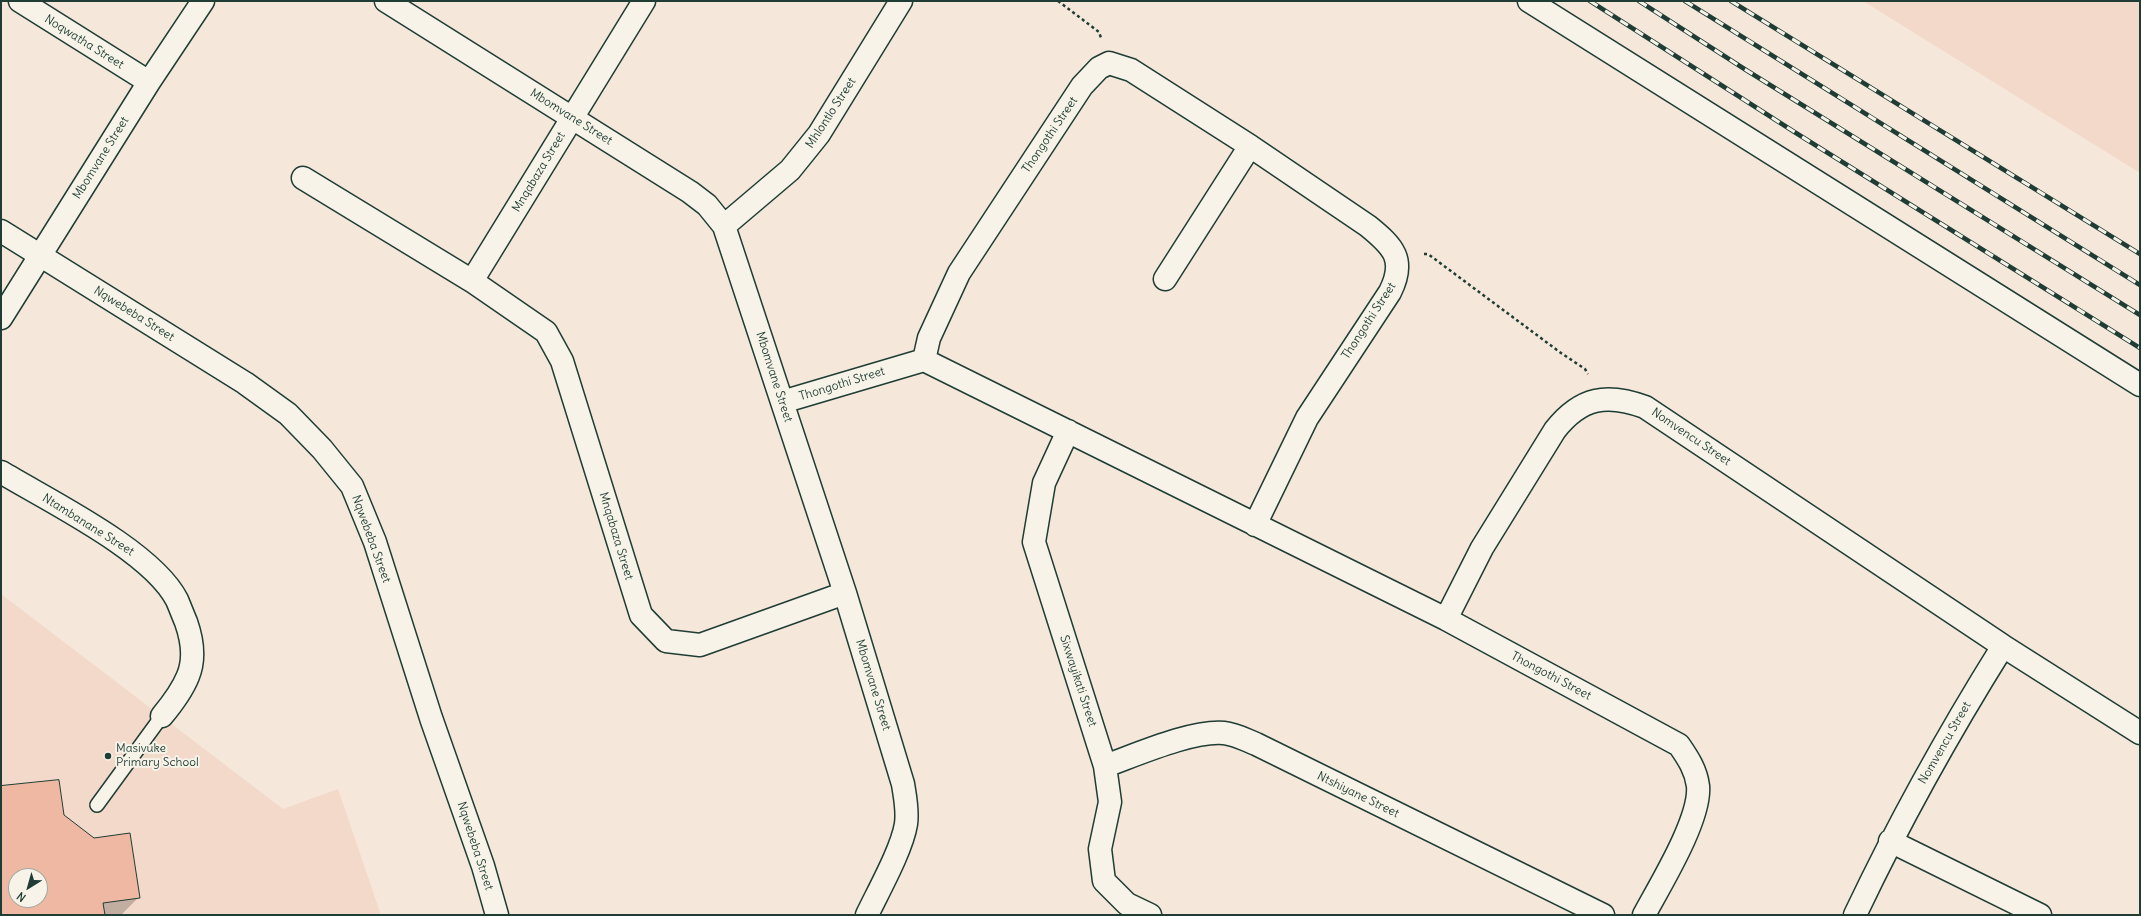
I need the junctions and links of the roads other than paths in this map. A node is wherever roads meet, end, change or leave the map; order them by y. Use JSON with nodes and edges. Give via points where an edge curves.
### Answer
{"nodes":[{"id":1,"x":20,"y":1,"type":"edge"},
{"id":2,"x":203,"y":1,"type":"edge"},
{"id":3,"x":386,"y":1,"type":"edge"},
{"id":4,"x":644,"y":1,"type":"edge"},
{"id":5,"x":901,"y":1,"type":"edge"},
{"id":6,"x":1529,"y":1,"type":"edge"},
{"id":7,"x":148,"y":82,"type":"junction"},
{"id":8,"x":572,"y":118,"type":"junction"},
{"id":9,"x":1250,"y":146,"type":"junction"},
{"id":10,"x":303,"y":178,"type":"dead end"},
{"id":11,"x":724,"y":226,"type":"junction"},
{"id":12,"x":1,"y":231,"type":"edge"},
{"id":13,"x":40,"y":255,"type":"junction"},
{"id":14,"x":1165,"y":279,"type":"dead end"},
{"id":15,"x":472,"y":281,"type":"junction"},
{"id":16,"x":1,"y":318,"type":"edge"},
{"id":17,"x":924,"y":360,"type":"junction"},
{"id":18,"x":2140,"y":385,"type":"edge"},
{"id":19,"x":782,"y":402,"type":"junction"},
{"id":20,"x":1068,"y":431,"type":"junction"},
{"id":21,"x":1,"y":472,"type":"edge"},
{"id":22,"x":1255,"y":525,"type":"junction"},
{"id":23,"x":844,"y":593,"type":"junction"},
{"id":24,"x":1446,"y":619,"type":"junction"},
{"id":25,"x":2003,"y":646,"type":"junction"},
{"id":26,"x":162,"y":716,"type":"joint"},
{"id":27,"x":2140,"y":733,"type":"edge"},
{"id":28,"x":1105,"y":766,"type":"junction"},
{"id":29,"x":97,"y":805,"type":"dead end"},
{"id":30,"x":1890,"y":841,"type":"junction"},
{"id":31,"x":497,"y":915,"type":"edge"},
{"id":32,"x":867,"y":915,"type":"edge"},
{"id":33,"x":1150,"y":915,"type":"edge"},
{"id":34,"x":1603,"y":915,"type":"edge"},
{"id":35,"x":1644,"y":915,"type":"edge"},
{"id":36,"x":1855,"y":915,"type":"edge"},
{"id":37,"x":2040,"y":915,"type":"edge"}],
"edges":[{"from":1,"to":7,"type":"street","name":"Noqwatha Street"},
{"from":2,"to":7,"type":"street","name":"Mbomvane Street"},
{"from":3,"to":8,"type":"street","name":"Mbomvane Street"},
{"from":4,"to":8,"type":"street","name":"Mnqabaza Street"},
{"from":5,"to":11,"type":"street","name":"Mhlontlo Street","via":[[820,134],[790,170]]},
{"from":6,"to":18,"type":"street"},
{"from":7,"to":13,"type":"street","name":"Mbomvane Street"},
{"from":8,"to":11,"type":"street","name":"Mbomvane Street","via":[[690,192],[707,205]]},
{"from":8,"to":15,"type":"street","name":"Mnqabaza Street"},
{"from":9,"to":14,"type":"street"},
{"from":9,"to":17,"type":"street","name":"Thongothi Street","via":[[1131,70],[1109,63],[1099,68],[1082,86],[959,273],[929,338]]},
{"from":9,"to":22,"type":"street","name":"Thongothi Street","via":[[1385,239],[1394,252],[1399,266],[1397,279],[1390,292],[1307,418]]},
{"from":10,"to":15,"type":"street","name":"Mnqabaza Street"},
{"from":11,"to":19,"type":"street","name":"Mbomvane Street"},
{"from":12,"to":13,"type":"street","name":"Nqwebeba Street"},
{"from":13,"to":16,"type":"street","name":"Mbomvane Street"},
{"from":13,"to":31,"type":"street","name":"Nqwebeba Street","via":[[245,383],[288,414],[352,486],[375,542]]},
{"from":15,"to":23,"type":"street","name":"Mnqabaza Street","via":[[546,332],[562,362],[641,615],[666,641],[700,644]]},
{"from":17,"to":19,"type":"street","name":"Thongothi Street"},
{"from":17,"to":20,"type":"street","name":"Thongothi Street"},
{"from":19,"to":23,"type":"street","name":"Mbomvane Street"},
{"from":20,"to":22,"type":"street","name":"Thongothi Street"},
{"from":20,"to":28,"type":"street","name":"Sixwayikati Street","via":[[1044,482],[1034,542]]},
{"from":21,"to":26,"type":"street","name":"Ntambanane Street","via":[[138,556],[159,576],[176,599],[189,631],[192,652],[188,674],[177,696]]},
{"from":22,"to":24,"type":"street","name":"Thongothi Street"},
{"from":23,"to":32,"type":"street","name":"Mbomvane Street","via":[[903,784],[906,804],[906,824],[900,844]]},
{"from":24,"to":25,"type":"street","name":"Nomvencu Street","via":[[1482,548],[1555,430],[1568,414],[1581,405],[1600,400],[1625,400],[1645,407]]},
{"from":24,"to":35,"type":"street","name":"Thongothi Street","via":[[1679,745],[1693,767],[1698,788],[1694,810],[1688,829]]},
{"from":25,"to":27,"type":"street","name":"Nomvencu Street"},
{"from":25,"to":30,"type":"street","name":"Nomvencu Street","via":[[1942,745]]},
{"from":26,"to":29,"type":"lane"},
{"from":28,"to":33,"type":"street","name":"Sixwayikati Street","via":[[1110,802],[1100,848],[1104,882],[1127,904]]},
{"from":28,"to":34,"type":"street","name":"Ntshiyane Street","via":[[1206,734],[1224,733],[1239,737]]},
{"from":30,"to":36,"type":"street","name":"Nomvencu Street"},
{"from":30,"to":37,"type":"street"}]}
